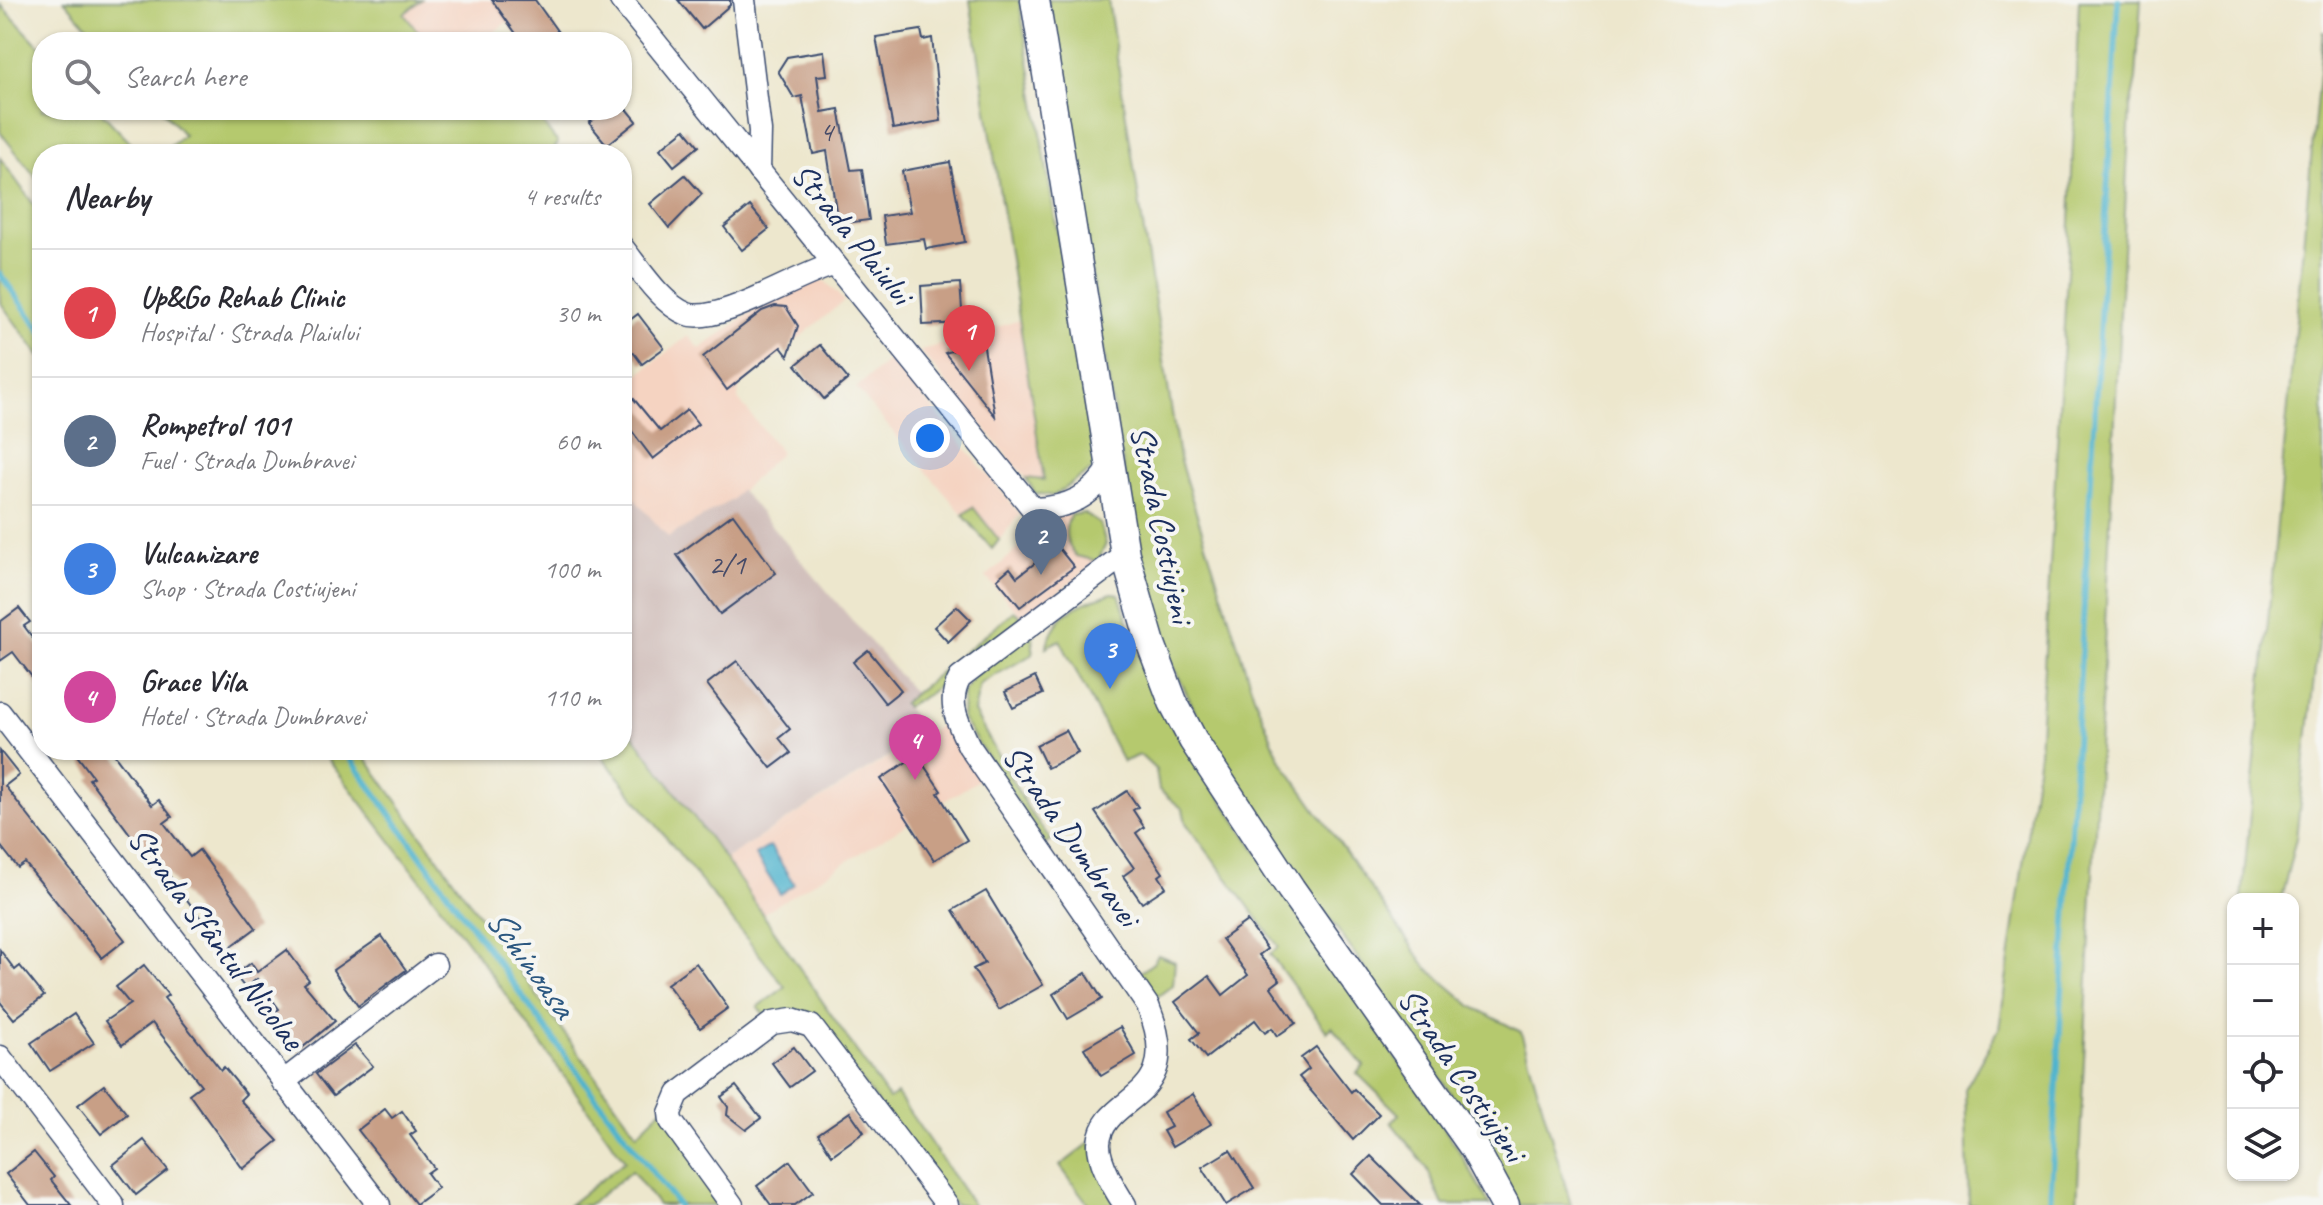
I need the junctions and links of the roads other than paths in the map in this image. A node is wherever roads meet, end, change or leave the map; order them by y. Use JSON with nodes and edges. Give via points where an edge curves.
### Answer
{"nodes":[{"id":1,"x":621,"y":0,"type":"edge"},
{"id":2,"x":744,"y":0,"type":"edge"},
{"id":3,"x":1035,"y":0,"type":"edge"},
{"id":4,"x":759,"y":171,"type":"junction"},
{"id":5,"x":632,"y":258,"type":"edge"},
{"id":6,"x":833,"y":265,"type":"junction"},
{"id":7,"x":1111,"y":466,"type":"junction"},
{"id":8,"x":1125,"y":554,"type":"junction"},
{"id":9,"x":0,"y":713,"type":"edge"},
{"id":10,"x":32,"y":755,"type":"edge"},
{"id":11,"x":36,"y":760,"type":"edge"},
{"id":12,"x":435,"y":965,"type":"dead end"},
{"id":13,"x":0,"y":1057,"type":"edge"},
{"id":14,"x":283,"y":1082,"type":"junction"},
{"id":15,"x":113,"y":1205,"type":"edge"},
{"id":16,"x":379,"y":1205,"type":"edge"},
{"id":17,"x":732,"y":1205,"type":"edge"},
{"id":18,"x":947,"y":1205,"type":"edge"},
{"id":19,"x":1125,"y":1205,"type":"edge"},
{"id":20,"x":1505,"y":1205,"type":"edge"}],
"edges":[{"from":1,"to":4,"type":"street","name":"Strada Plaiului"},
{"from":2,"to":4,"type":"street","via":[[760,131]]},
{"from":3,"to":7,"type":"street","name":"Strada Costiujeni"},
{"from":4,"to":6,"type":"street","name":"Strada Plaiului"},
{"from":5,"to":6,"type":"street","via":[[674,306],[699,316]]},
{"from":6,"to":7,"type":"street","name":"Strada Plaiului","via":[[1033,509],[1080,500]]},
{"from":7,"to":8,"type":"street","name":"Strada Costiujeni"},
{"from":8,"to":19,"type":"street","name":"Strada Dumbravei","via":[[960,678],[953,704],[969,746],[1153,1020],[1156,1069],[1145,1089],[1103,1129],[1099,1144]]},
{"from":8,"to":20,"type":"street","name":"Strada Costiujeni","via":[[1151,644],[1193,740],[1479,1157]]},
{"from":9,"to":10,"type":"street","name":"Strada Sfântul Nicolae"},
{"from":11,"to":14,"type":"street","name":"Strada Sfântul Nicolae"},
{"from":12,"to":14,"type":"street"},
{"from":13,"to":15,"type":"street"},
{"from":14,"to":16,"type":"street","name":"Strada Sfântul Nicolae"},
{"from":17,"to":18,"type":"street","via":[[671,1121],[673,1105],[678,1094],[772,1023],[792,1020],[811,1026]]}]}
